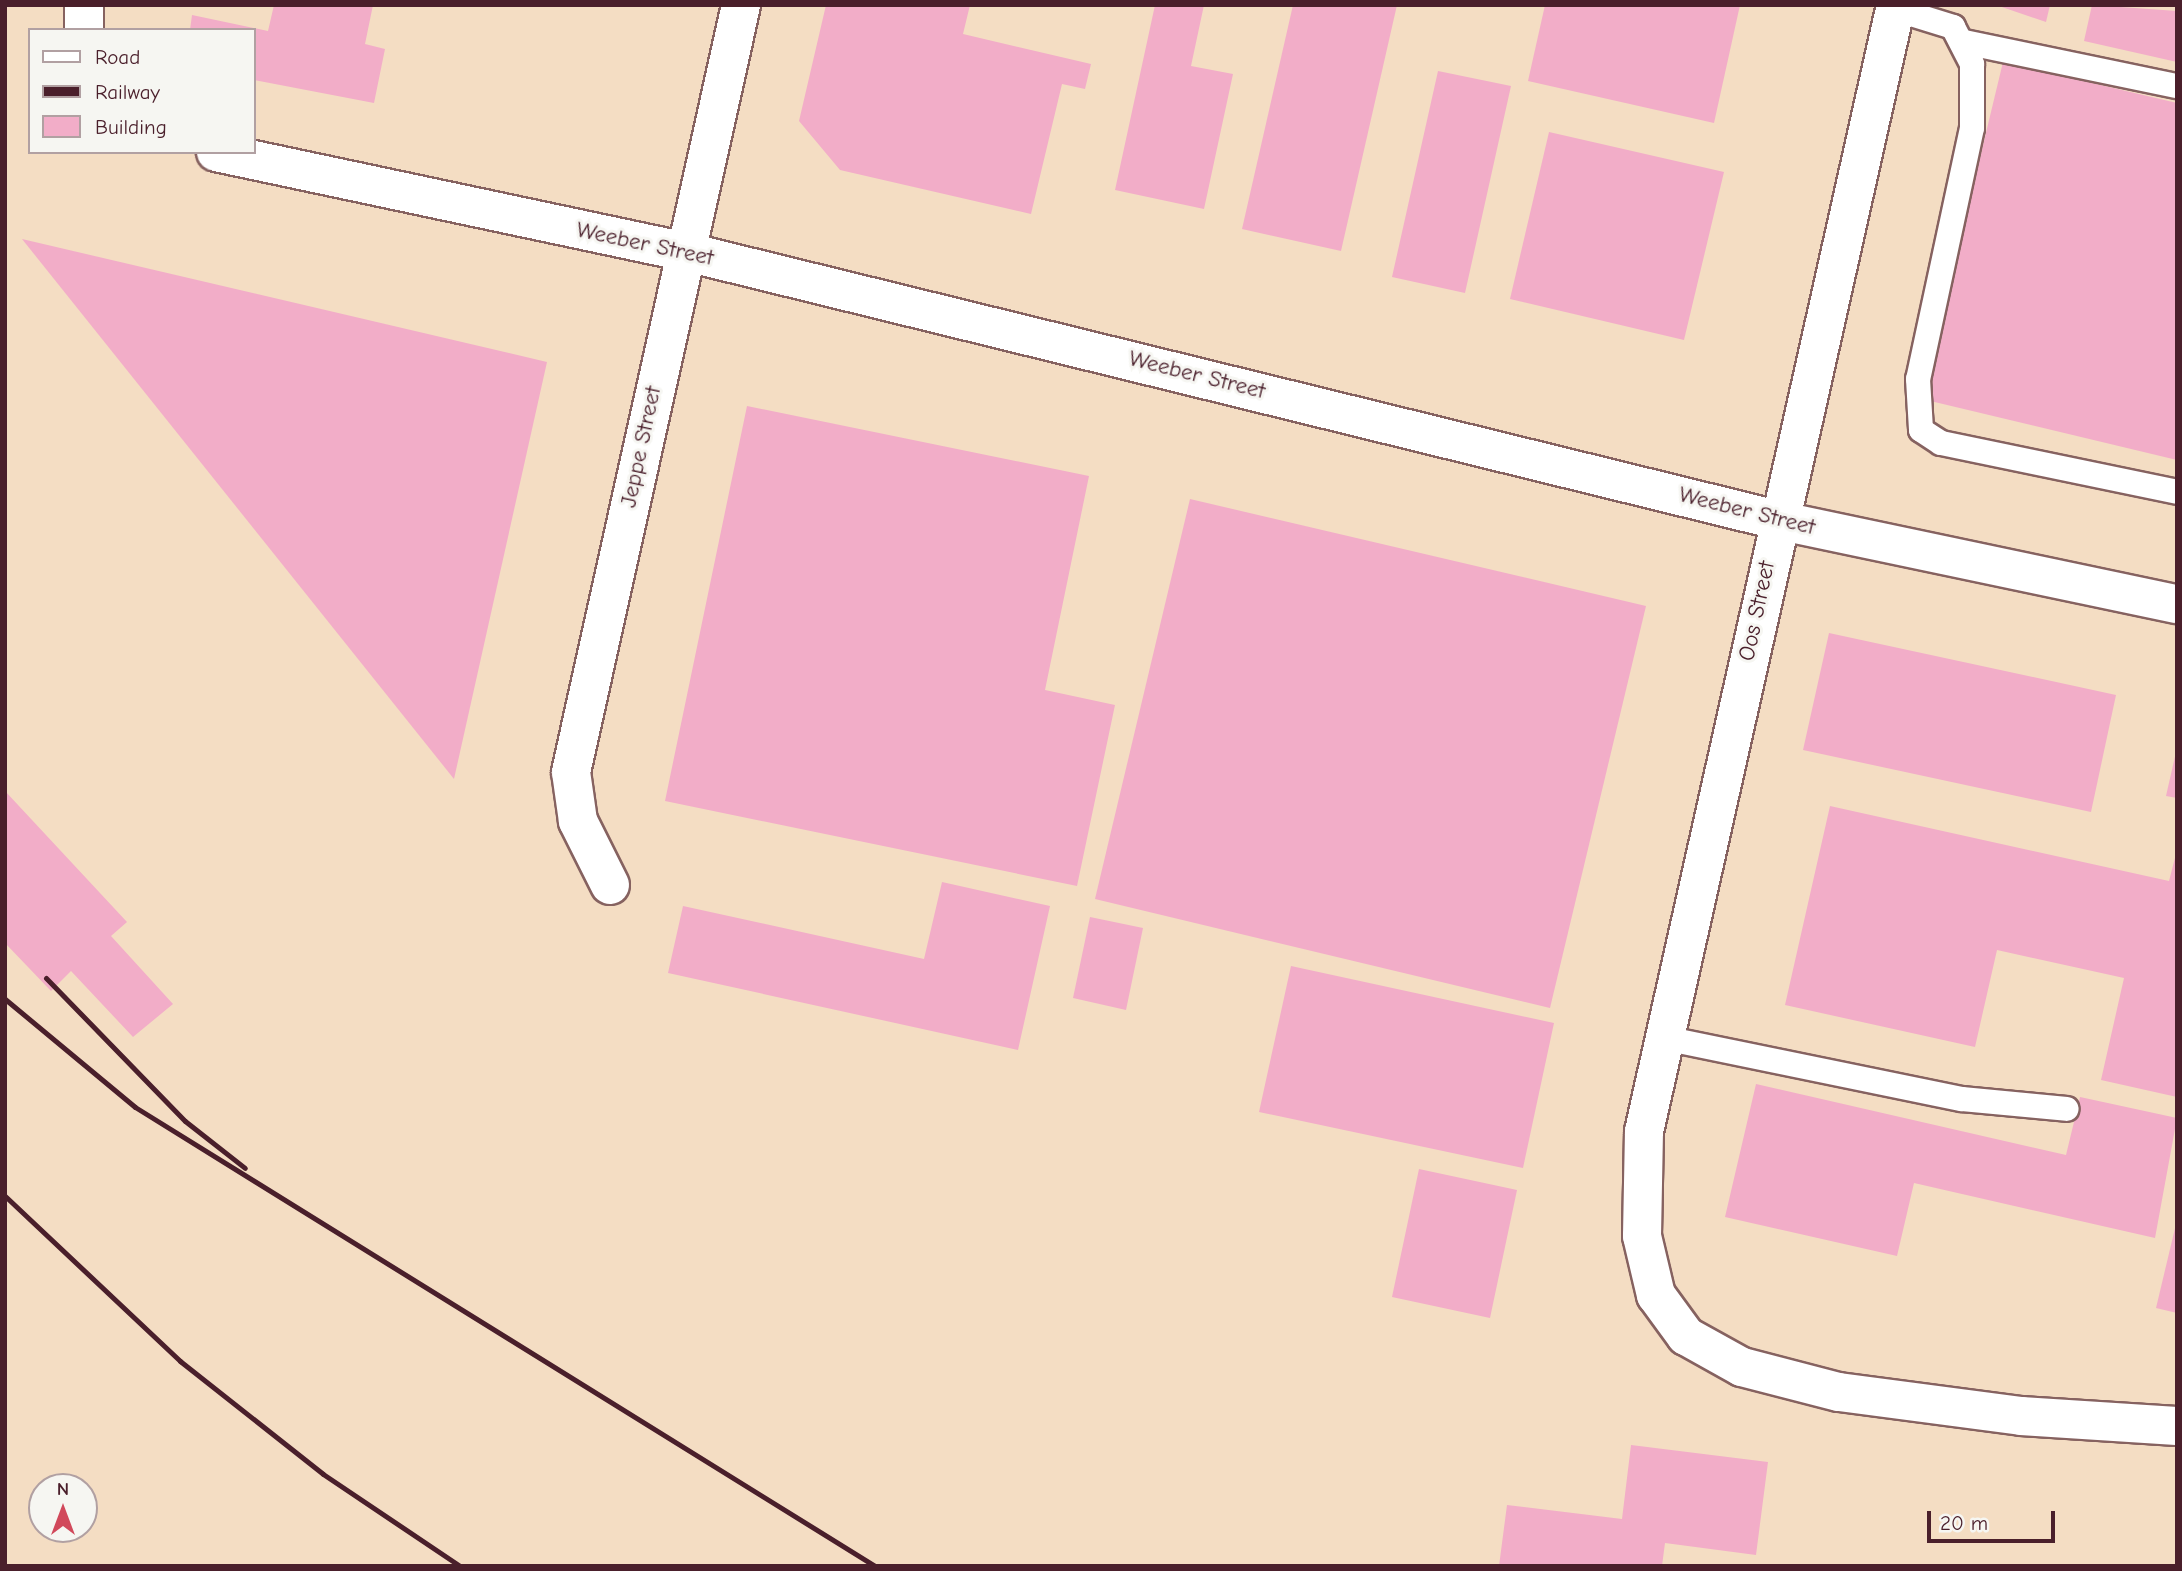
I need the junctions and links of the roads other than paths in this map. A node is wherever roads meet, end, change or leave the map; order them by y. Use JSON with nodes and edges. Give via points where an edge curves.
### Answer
{"nodes":[{"id":1,"x":83,"y":5,"type":"edge"},
{"id":2,"x":741,"y":5,"type":"edge"},
{"id":3,"x":1895,"y":7,"type":"edge"},
{"id":4,"x":84,"y":28,"type":"edge"},
{"id":5,"x":1964,"y":42,"type":"junction"},
{"id":6,"x":2177,"y":86,"type":"edge"},
{"id":7,"x":225,"y":154,"type":"edge"},
{"id":8,"x":683,"y":251,"type":"junction"},
{"id":9,"x":2177,"y":492,"type":"edge"},
{"id":10,"x":1777,"y":520,"type":"junction"},
{"id":11,"x":2177,"y":604,"type":"edge"},
{"id":12,"x":610,"y":885,"type":"dead end"},
{"id":13,"x":1664,"y":1038,"type":"junction"},
{"id":14,"x":2067,"y":1109,"type":"dead end"},
{"id":15,"x":2177,"y":1426,"type":"edge"}],
"edges":[{"from":1,"to":4,"type":"street"},
{"from":2,"to":8,"type":"street","name":"Jeppe Street"},
{"from":3,"to":5,"type":"lane","via":[[1954,27]]},
{"from":3,"to":10,"type":"street","name":"Oos Street"},
{"from":5,"to":6,"type":"lane"},
{"from":5,"to":9,"type":"lane","via":[[1972,64],[1972,128],[1923,347],[1916,408],[1921,430],[1941,443]]},
{"from":7,"to":8,"type":"street","name":"Weeber Street"},
{"from":8,"to":10,"type":"street","name":"Weeber Street"},
{"from":8,"to":12,"type":"street","name":"Jeppe Street","via":[[571,772],[578,821]]},
{"from":10,"to":11,"type":"street","name":"Weeber Street"},
{"from":10,"to":13,"type":"street","name":"Oos Street"},
{"from":13,"to":14,"type":"lane","via":[[1962,1099]]},
{"from":13,"to":15,"type":"street","name":"Oos Street","via":[[1640,1179],[1642,1236],[1656,1295],[1686,1336],[1742,1367],[1852,1394],[2021,1416]]}]}
